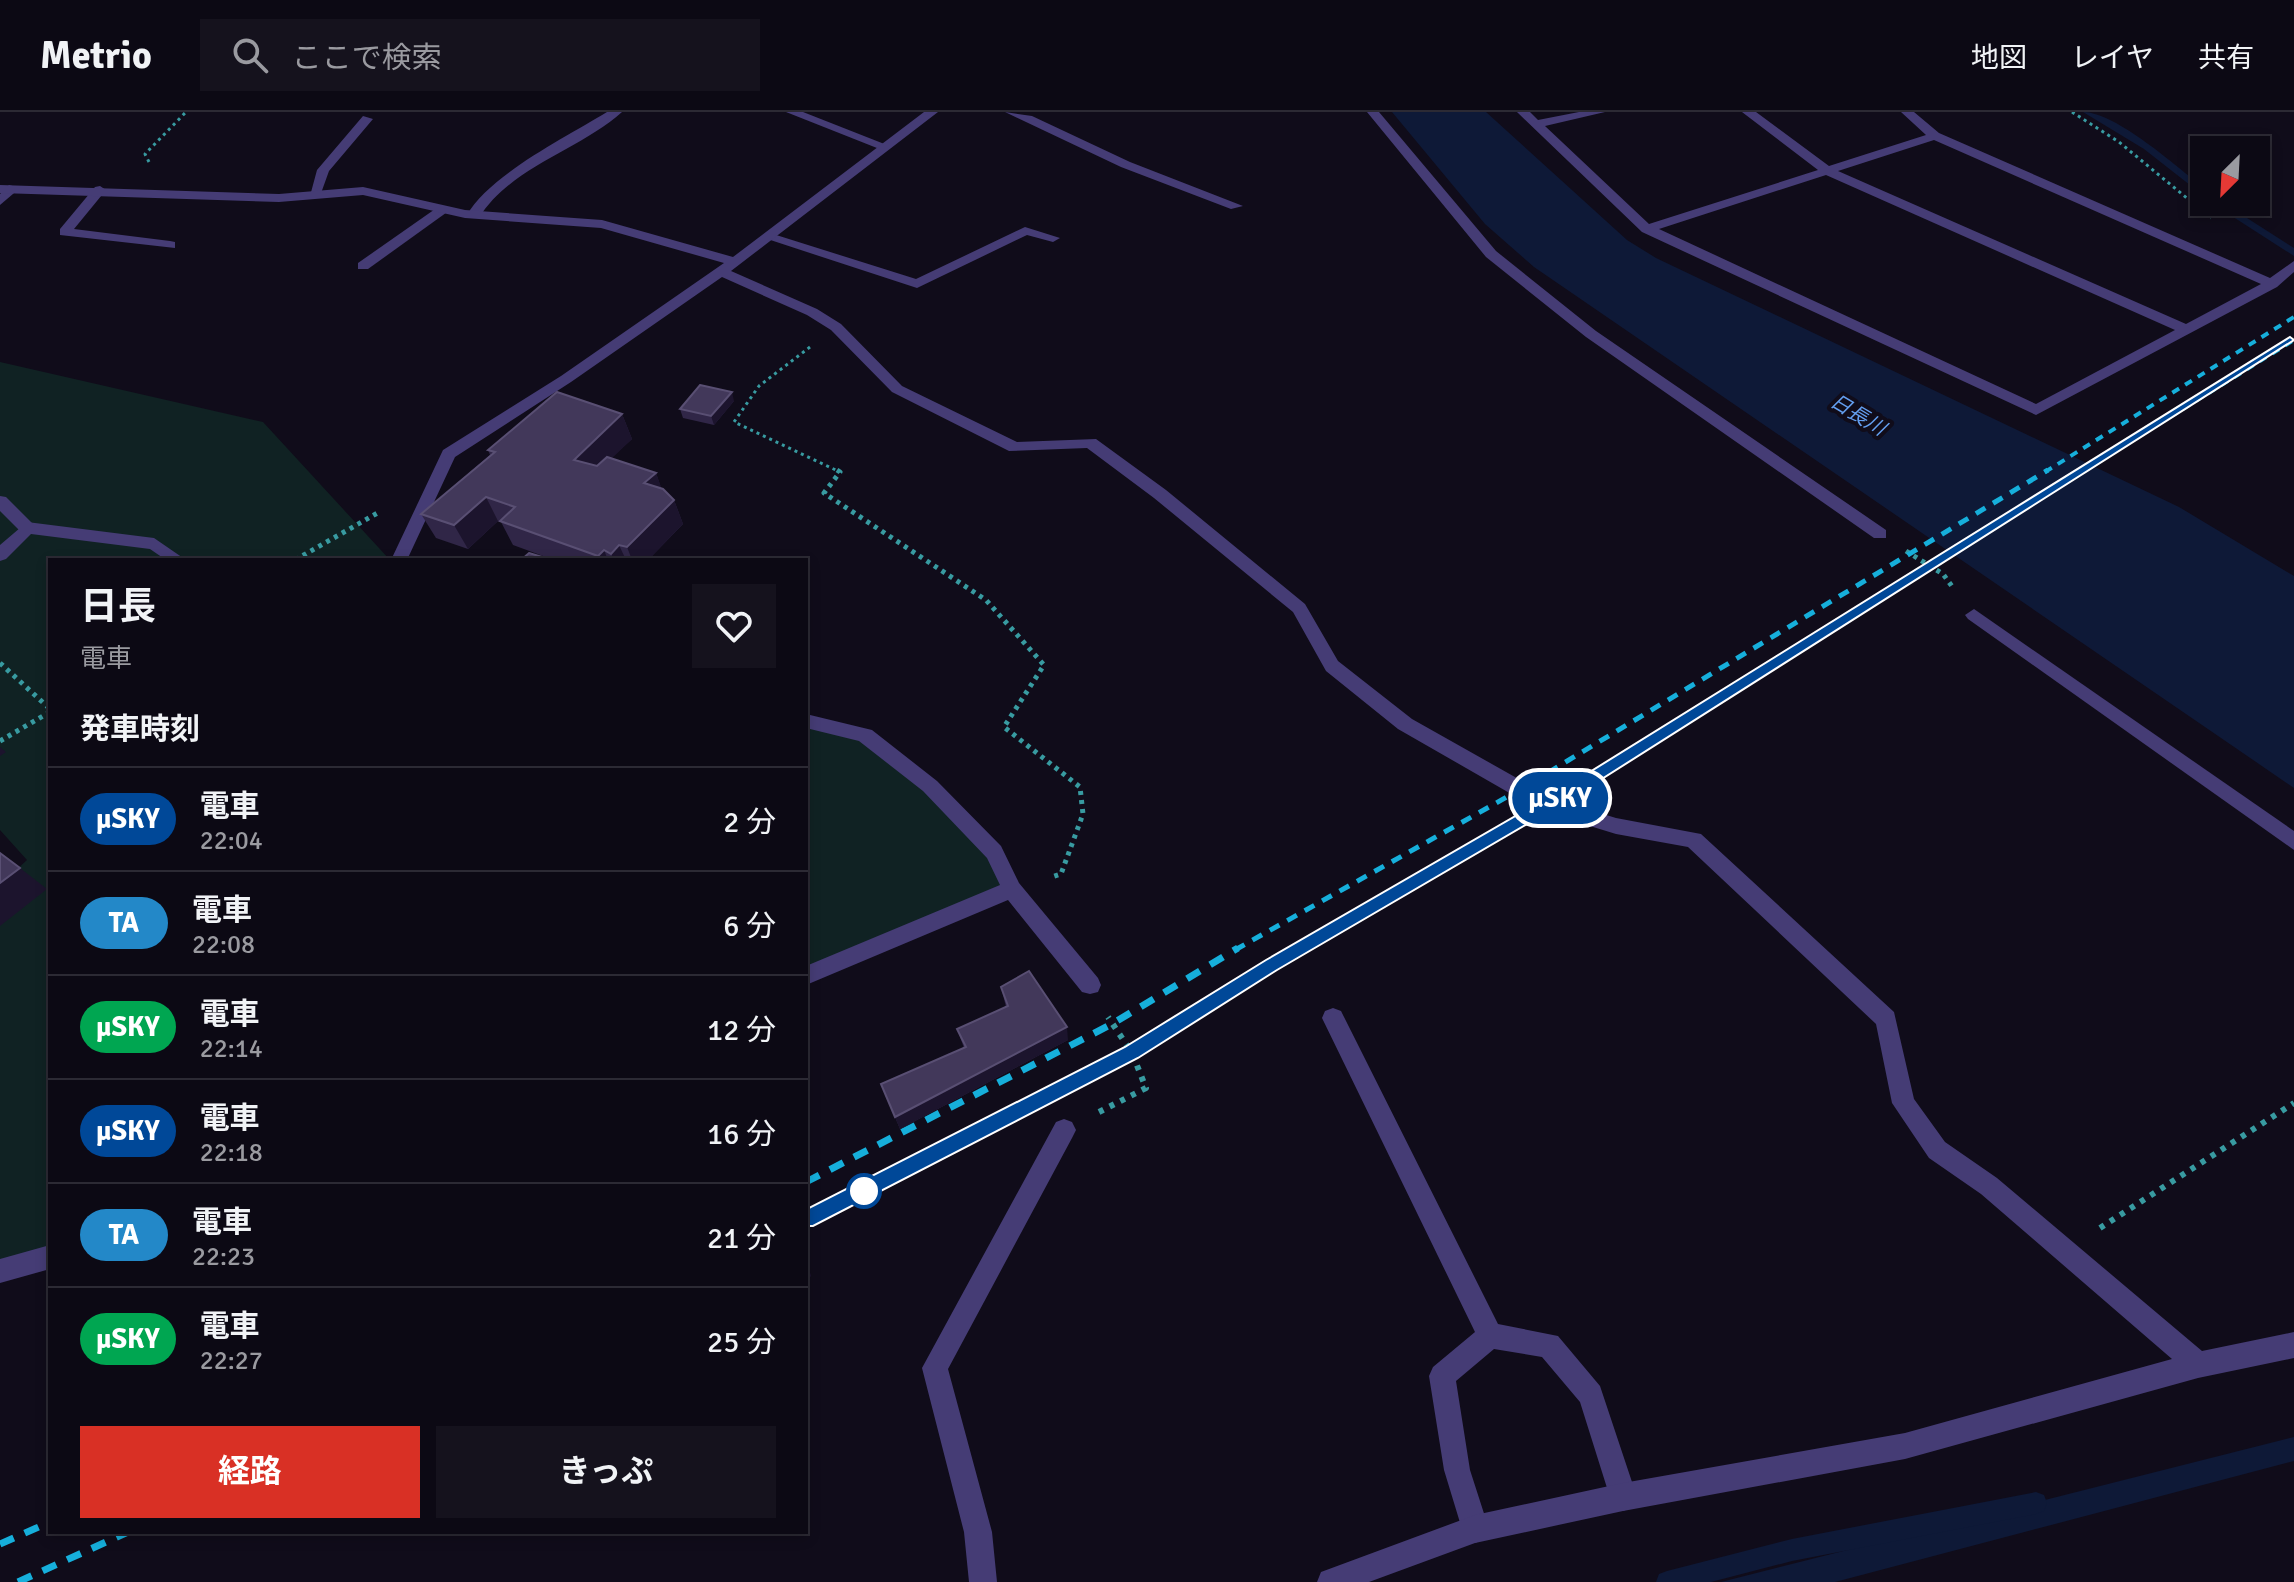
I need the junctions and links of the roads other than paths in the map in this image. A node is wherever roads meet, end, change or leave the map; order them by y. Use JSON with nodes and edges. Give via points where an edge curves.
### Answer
{"nodes":[{"id":1,"x":616,"y":112,"type":"edge"},
{"id":2,"x":792,"y":112,"type":"edge"},
{"id":3,"x":932,"y":112,"type":"edge"},
{"id":4,"x":1011,"y":112,"type":"edge"},
{"id":5,"x":1373,"y":112,"type":"edge"},
{"id":6,"x":1523,"y":112,"type":"edge"},
{"id":7,"x":1599,"y":112,"type":"edge"},
{"id":8,"x":1748,"y":112,"type":"edge"},
{"id":9,"x":1907,"y":112,"type":"edge"},
{"id":10,"x":367,"y":119,"type":"dead end"},
{"id":11,"x":1534,"y":124,"type":"junction"},
{"id":12,"x":1935,"y":136,"type":"junction"},
{"id":13,"x":886,"y":147,"type":"junction"},
{"id":14,"x":1829,"y":172,"type":"junction"},
{"id":15,"x":7,"y":188,"type":"edge"},
{"id":16,"x":100,"y":190,"type":"junction"},
{"id":17,"x":315,"y":193,"type":"junction"},
{"id":18,"x":0,"y":201,"type":"edge"},
{"id":19,"x":1236,"y":206,"type":"dead end"},
{"id":20,"x":443,"y":210,"type":"junction"},
{"id":21,"x":474,"y":215,"type":"junction"},
{"id":22,"x":1647,"y":229,"type":"junction"},
{"id":23,"x":768,"y":237,"type":"junction"},
{"id":24,"x":1053,"y":238,"type":"dead end"},
{"id":25,"x":170,"y":245,"type":"dead end"},
{"id":26,"x":2294,"y":265,"type":"edge"},
{"id":27,"x":363,"y":266,"type":"dead end"},
{"id":28,"x":728,"y":267,"type":"junction"},
{"id":29,"x":2272,"y":284,"type":"junction"},
{"id":30,"x":2187,"y":330,"type":"junction"},
{"id":31,"x":0,"y":501,"type":"edge"},
{"id":32,"x":27,"y":528,"type":"junction"},
{"id":33,"x":1880,"y":534,"type":"road end"},
{"id":34,"x":0,"y":555,"type":"edge"},
{"id":35,"x":175,"y":558,"type":"edge"},
{"id":36,"x":400,"y":558,"type":"edge"},
{"id":37,"x":1974,"y":615,"type":"road end"},
{"id":38,"x":808,"y":721,"type":"edge"},
{"id":39,"x":2294,"y":842,"type":"edge"},
{"id":40,"x":1012,"y":889,"type":"junction"},
{"id":41,"x":808,"y":975,"type":"edge"},
{"id":42,"x":1090,"y":985,"type":"road end"},
{"id":43,"x":1333,"y":1018,"type":"dead end"},
{"id":44,"x":1064,"y":1130,"type":"road end"},
{"id":45,"x":48,"y":1258,"type":"edge"},
{"id":46,"x":0,"y":1271,"type":"edge"},
{"id":47,"x":1490,"y":1336,"type":"junction"},
{"id":48,"x":2294,"y":1345,"type":"edge"},
{"id":49,"x":2198,"y":1365,"type":"junction"},
{"id":50,"x":1623,"y":1497,"type":"junction"},
{"id":51,"x":1475,"y":1529,"type":"junction"},
{"id":52,"x":983,"y":1582,"type":"edge"},
{"id":53,"x":1331,"y":1582,"type":"edge"}],
"edges":[{"from":1,"to":21,"type":"street","via":[[537,159],[480,204]]},
{"from":2,"to":13,"type":"street"},
{"from":3,"to":13,"type":"street"},
{"from":4,"to":19,"type":"street","via":[[1143,172]]},
{"from":5,"to":33,"type":"street","via":[[1491,254],[1591,334]]},
{"from":6,"to":11,"type":"street"},
{"from":7,"to":11,"type":"street"},
{"from":8,"to":14,"type":"street"},
{"from":9,"to":12,"type":"street"},
{"from":10,"to":17,"type":"street","via":[[323,170]]},
{"from":11,"to":22,"type":"street"},
{"from":12,"to":14,"type":"street"},
{"from":12,"to":29,"type":"street"},
{"from":13,"to":23,"type":"street"},
{"from":14,"to":22,"type":"street"},
{"from":14,"to":30,"type":"street"},
{"from":15,"to":16,"type":"street"},
{"from":15,"to":18,"type":"street"},
{"from":16,"to":17,"type":"street","via":[[279,198]]},
{"from":16,"to":25,"type":"street","via":[[65,232]]},
{"from":17,"to":20,"type":"street","via":[[363,191]]},
{"from":20,"to":21,"type":"street"},
{"from":20,"to":27,"type":"street"},
{"from":21,"to":28,"type":"street","via":[[602,224]]},
{"from":22,"to":30,"type":"street","via":[[2036,410]]},
{"from":23,"to":24,"type":"street","via":[[917,284],[1025,231]]},
{"from":23,"to":28,"type":"street"},
{"from":26,"to":29,"type":"street"},
{"from":28,"to":36,"type":"street","via":[[449,454]]},
{"from":28,"to":49,"type":"street","via":[[836,327],[897,389],[1015,447],[1090,443],[1299,608],[1332,666],[1405,724],[1548,805],[1616,826],[1694,840],[1886,1019],[1903,1103],[1937,1150],[1989,1186]]},
{"from":29,"to":30,"type":"street"},
{"from":31,"to":32,"type":"street"},
{"from":32,"to":34,"type":"street"},
{"from":32,"to":35,"type":"street","via":[[154,544]]},
{"from":37,"to":39,"type":"street"},
{"from":38,"to":40,"type":"street","via":[[865,735],[930,786],[994,852]]},
{"from":40,"to":41,"type":"street"},
{"from":40,"to":42,"type":"street"},
{"from":43,"to":47,"type":"street"},
{"from":44,"to":52,"type":"street","via":[[935,1368],[978,1532]]},
{"from":45,"to":46,"type":"street"},
{"from":47,"to":50,"type":"street","via":[[1549,1345],[1591,1395]]},
{"from":47,"to":51,"type":"street","via":[[1442,1376],[1457,1470]]},
{"from":48,"to":49,"type":"street"},
{"from":49,"to":50,"type":"street","via":[[1905,1446]]},
{"from":50,"to":51,"type":"street"},
{"from":51,"to":53,"type":"street"}]}
